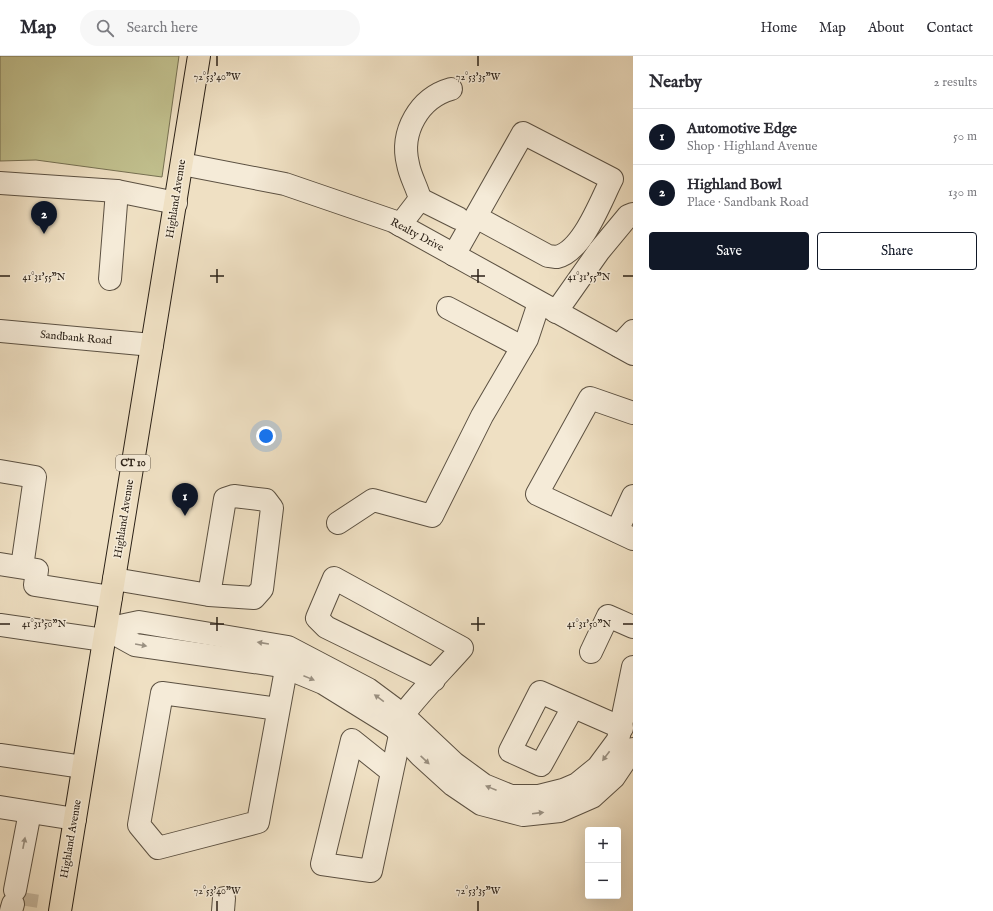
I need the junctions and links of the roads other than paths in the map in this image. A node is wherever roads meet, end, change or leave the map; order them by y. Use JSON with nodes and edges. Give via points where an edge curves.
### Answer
{"nodes":[{"id":1,"x":199,"y":56,"type":"edge"},
{"id":2,"x":451,"y":90,"type":"dead end"},
{"id":3,"x":182,"y":164,"type":"junction"},
{"id":4,"x":0,"y":184,"type":"edge"},
{"id":5,"x":117,"y":191,"type":"junction"},
{"id":6,"x":420,"y":199,"type":"junction"},
{"id":7,"x":176,"y":203,"type":"junction"},
{"id":8,"x":633,"y":214,"type":"edge"},
{"id":9,"x":467,"y":218,"type":"junction"},
{"id":10,"x":400,"y":225,"type":"junction"},
{"id":11,"x":454,"y":255,"type":"junction"},
{"id":12,"x":110,"y":279,"type":"dead end"},
{"id":13,"x":548,"y":307,"type":"junction"},
{"id":14,"x":448,"y":308,"type":"dead end"},
{"id":15,"x":0,"y":331,"type":"edge"},
{"id":16,"x":628,"y":344,"type":"edge"},
{"id":17,"x":152,"y":345,"type":"junction"},
{"id":18,"x":522,"y":346,"type":"junction"},
{"id":19,"x":633,"y":413,"type":"edge"},
{"id":20,"x":0,"y":471,"type":"edge"},
{"id":21,"x":633,"y":496,"type":"edge"},
{"id":22,"x":338,"y":523,"type":"dead end"},
{"id":23,"x":628,"y":535,"type":"edge"},
{"id":24,"x":0,"y":564,"type":"edge"},
{"id":25,"x":22,"y":568,"type":"junction"},
{"id":26,"x":113,"y":588,"type":"junction"},
{"id":27,"x":209,"y":595,"type":"junction"},
{"id":28,"x":0,"y":625,"type":"edge"},
{"id":29,"x":633,"y":627,"type":"edge"},
{"id":30,"x":105,"y":634,"type":"junction"},
{"id":31,"x":591,"y":652,"type":"dead end"},
{"id":32,"x":285,"y":657,"type":"junction"},
{"id":33,"x":633,"y":667,"type":"edge"},
{"id":34,"x":434,"y":680,"type":"junction"},
{"id":35,"x":574,"y":707,"type":"dead end"},
{"id":36,"x":278,"y":709,"type":"junction"},
{"id":37,"x":626,"y":724,"type":"edge"},
{"id":38,"x":399,"y":726,"type":"junction"},
{"id":39,"x":633,"y":749,"type":"edge"},
{"id":40,"x":0,"y":755,"type":"edge"},
{"id":41,"x":83,"y":767,"type":"junction"},
{"id":42,"x":392,"y":772,"type":"junction"},
{"id":43,"x":0,"y":808,"type":"edge"},
{"id":44,"x":30,"y":812,"type":"junction"},
{"id":45,"x":75,"y":820,"type":"junction"},
{"id":46,"x":17,"y":896,"type":"tunnel mouth"},
{"id":47,"x":60,"y":911,"type":"edge"}],
"edges":[{"from":1,"to":3,"type":"highway","name":"Highland Avenue","number":"CT 10"},
{"from":2,"to":6,"type":"street","via":[[439,93],[428,101],[411,124],[408,133],[407,163]]},
{"from":3,"to":7,"type":"highway","name":"Highland Avenue","number":"CT 10"},
{"from":3,"to":10,"type":"street","name":"Realty Drive","via":[[285,184]]},
{"from":4,"to":5,"type":"street"},
{"from":5,"to":7,"type":"street"},
{"from":5,"to":12,"type":"street"},
{"from":6,"to":9,"type":"street"},
{"from":6,"to":10,"type":"street"},
{"from":7,"to":17,"type":"highway","name":"Highland Avenue","number":"CT 10"},
{"from":8,"to":13,"type":"street","via":[[628,216]]},
{"from":9,"to":9,"type":"street","via":[[523,133],[612,179],[579,240],[569,251],[557,257],[548,256]]},
{"from":9,"to":11,"type":"street"},
{"from":10,"to":11,"type":"street","name":"Realty Drive"},
{"from":11,"to":13,"type":"street","name":"Realty Drive"},
{"from":13,"to":16,"type":"street","name":"Realty Drive"},
{"from":13,"to":18,"type":"street"},
{"from":14,"to":18,"type":"street"},
{"from":15,"to":17,"type":"street","name":"Sandbank Road"},
{"from":17,"to":26,"type":"highway","name":"Highland Avenue","number":"CT 10"},
{"from":18,"to":22,"type":"street","via":[[482,416],[432,516],[373,500]]},
{"from":19,"to":23,"type":"street","via":[[590,398],[537,494]]},
{"from":20,"to":25,"type":"street","via":[[35,477]]},
{"from":21,"to":23,"type":"street"},
{"from":24,"to":25,"type":"street"},
{"from":25,"to":26,"type":"street","via":[[37,570],[34,585]]},
{"from":26,"to":27,"type":"street"},
{"from":26,"to":30,"type":"highway","name":"Highland Avenue","number":"CT 10"},
{"from":27,"to":27,"type":"street","via":[[225,499],[234,496],[266,500],[272,508],[262,589],[254,598]]},
{"from":28,"to":30,"type":"street"},
{"from":29,"to":31,"type":"street","via":[[608,616]]},
{"from":30,"to":32,"type":"street","via":[[135,645]]},
{"from":30,"to":41,"type":"highway","name":"Highland Avenue","number":"CT 10"},
{"from":32,"to":36,"type":"street","via":[[285,675]]},
{"from":32,"to":38,"type":"street","via":[[323,683]]},
{"from":33,"to":37,"type":"street"},
{"from":34,"to":34,"type":"street","via":[[462,648],[334,578],[317,618],[326,627]]},
{"from":34,"to":38,"type":"street"},
{"from":35,"to":37,"type":"street"},
{"from":36,"to":36,"type":"street","via":[[258,822],[158,848],[140,824],[162,693]]},
{"from":37,"to":38,"type":"street","one_way":true,"via":[[618,740],[598,767],[577,784],[539,796],[511,796],[484,785]]},
{"from":38,"to":39,"type":"street","one_way":true,"via":[[453,785],[481,804],[523,815],[560,811],[592,797],[614,777]]},
{"from":38,"to":42,"type":"street"},
{"from":40,"to":41,"type":"street"},
{"from":41,"to":45,"type":"highway","name":"Highland Avenue","number":"CT 10"},
{"from":42,"to":42,"type":"street","via":[[371,871],[322,864],[352,740]]},
{"from":43,"to":44,"type":"street"},
{"from":44,"to":45,"type":"street"},
{"from":46,"to":44,"type":"street","one_way":true},
{"from":45,"to":47,"type":"highway","name":"Highland Avenue","number":"CT 10"}]}
